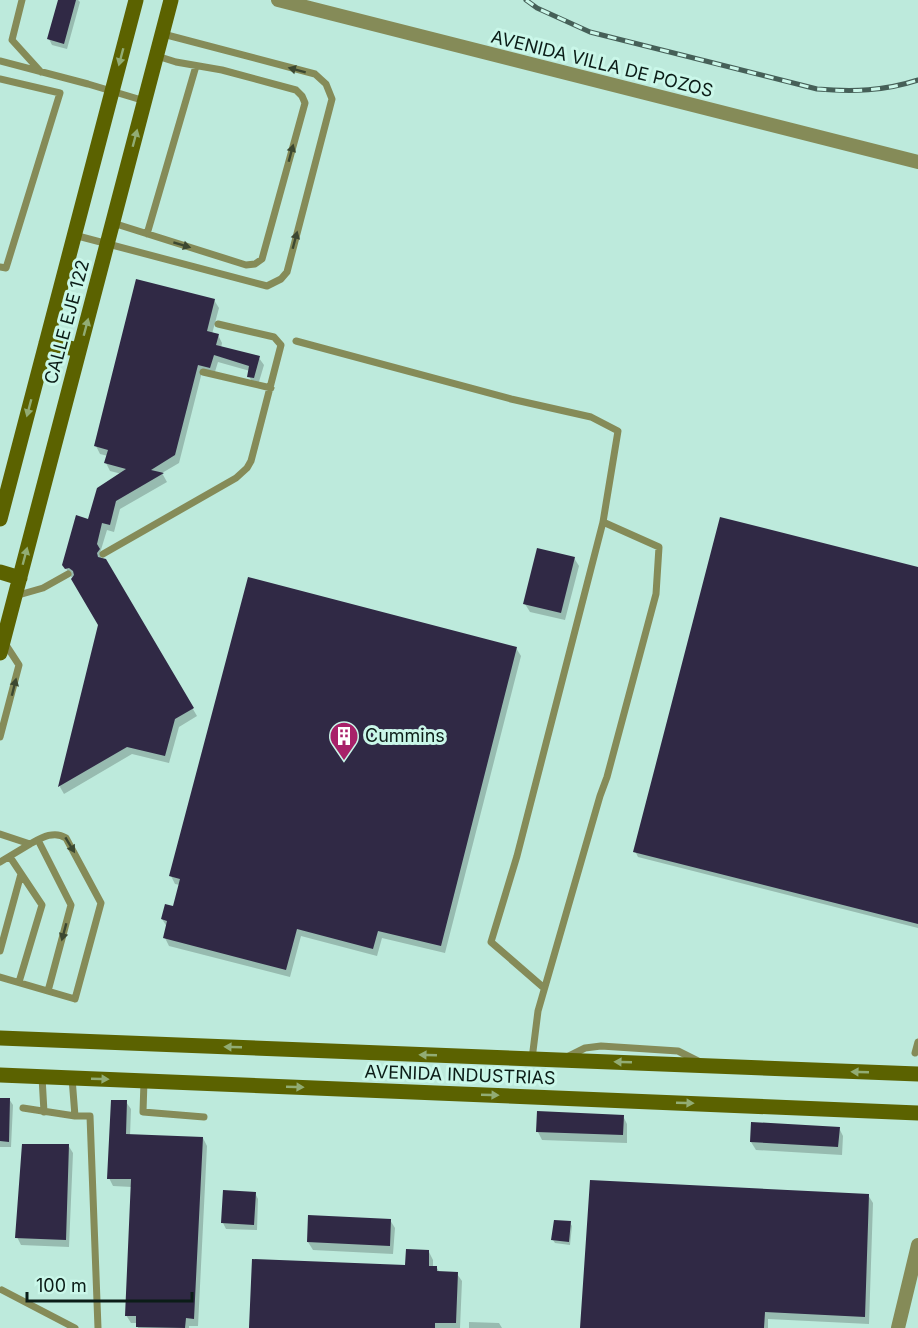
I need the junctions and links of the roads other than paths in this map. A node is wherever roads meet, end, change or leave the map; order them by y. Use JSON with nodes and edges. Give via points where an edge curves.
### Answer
{"nodes":[{"id":1,"x":22,"y":0,"type":"edge"},
{"id":2,"x":136,"y":0,"type":"edge"},
{"id":3,"x":171,"y":0,"type":"edge"},
{"id":4,"x":278,"y":0,"type":"edge"},
{"id":5,"x":162,"y":34,"type":"junction"},
{"id":6,"x":156,"y":56,"type":"junction"},
{"id":7,"x":0,"y":61,"type":"edge"},
{"id":8,"x":196,"y":66,"type":"junction"},
{"id":9,"x":41,"y":72,"type":"junction"},
{"id":10,"x":0,"y":79,"type":"edge"},
{"id":11,"x":112,"y":92,"type":"junction"},
{"id":12,"x":145,"y":101,"type":"junction"},
{"id":13,"x":918,"y":162,"type":"edge"},
{"id":14,"x":113,"y":223,"type":"junction"},
{"id":15,"x":147,"y":234,"type":"junction"},
{"id":16,"x":74,"y":235,"type":"junction"},
{"id":17,"x":107,"y":244,"type":"junction"},
{"id":18,"x":0,"y":267,"type":"edge"},
{"id":19,"x":218,"y":324,"type":"dead end"},
{"id":20,"x":296,"y":341,"type":"dead end"},
{"id":21,"x":46,"y":343,"type":"junction"},
{"id":22,"x":79,"y":350,"type":"junction"},
{"id":23,"x":203,"y":372,"type":"dead end"},
{"id":24,"x":271,"y":388,"type":"junction"},
{"id":25,"x":0,"y":519,"type":"edge"},
{"id":26,"x":603,"y":522,"type":"junction"},
{"id":27,"x":103,"y":554,"type":"dead end"},
{"id":28,"x":0,"y":572,"type":"edge"},
{"id":29,"x":68,"y":574,"type":"dead end"},
{"id":30,"x":20,"y":578,"type":"junction"},
{"id":31,"x":15,"y":596,"type":"junction"},
{"id":32,"x":5,"y":615,"type":"edge"},
{"id":33,"x":2,"y":647,"type":"edge"},
{"id":34,"x":0,"y":737,"type":"edge"},
{"id":35,"x":0,"y":834,"type":"edge"},
{"id":36,"x":38,"y":840,"type":"junction"},
{"id":37,"x":30,"y":844,"type":"junction"},
{"id":38,"x":10,"y":857,"type":"junction"},
{"id":39,"x":0,"y":862,"type":"edge"},
{"id":40,"x":21,"y":874,"type":"junction"},
{"id":41,"x":0,"y":951,"type":"edge"},
{"id":42,"x":0,"y":976,"type":"edge"},
{"id":43,"x":19,"y":982,"type":"junction"},
{"id":44,"x":544,"y":988,"type":"junction"},
{"id":45,"x":48,"y":991,"type":"junction"},
{"id":46,"x":0,"y":1038,"type":"edge"},
{"id":47,"x":918,"y":1042,"type":"edge"},
{"id":48,"x":915,"y":1053,"type":"dead end"},
{"id":49,"x":532,"y":1059,"type":"junction"},
{"id":50,"x":918,"y":1074,"type":"edge"},
{"id":51,"x":0,"y":1075,"type":"edge"},
{"id":52,"x":42,"y":1077,"type":"junction"},
{"id":53,"x":72,"y":1078,"type":"junction"},
{"id":54,"x":144,"y":1081,"type":"junction"},
{"id":55,"x":23,"y":1108,"type":"dead end"},
{"id":56,"x":44,"y":1112,"type":"junction"},
{"id":57,"x":918,"y":1113,"type":"edge"},
{"id":58,"x":75,"y":1116,"type":"junction"},
{"id":59,"x":204,"y":1117,"type":"dead end"},
{"id":60,"x":918,"y":1245,"type":"edge"},
{"id":61,"x":2,"y":1290,"type":"dead end"},
{"id":62,"x":75,"y":1328,"type":"edge"},
{"id":63,"x":98,"y":1328,"type":"edge"},
{"id":64,"x":898,"y":1328,"type":"edge"}],
"edges":[{"from":1,"to":9,"type":"lane","via":[[12,39]]},
{"from":2,"to":11,"type":"main road","name":"CALLE EJE 122","one_way":true},
{"from":3,"to":5,"type":"main road","name":"CALLE EJE 122"},
{"from":4,"to":13,"type":"street","name":"AVENIDA VILLA DE POZOS"},
{"from":5,"to":6,"type":"main road","name":"CALLE EJE 122"},
{"from":17,"to":5,"type":"lane","one_way":true,"via":[[267,286],[287,272],[332,99],[327,84],[315,74]]},
{"from":6,"to":8,"type":"lane"},
{"from":6,"to":12,"type":"main road","name":"CALLE EJE 122"},
{"from":7,"to":9,"type":"lane"},
{"from":8,"to":15,"type":"lane"},
{"from":15,"to":8,"type":"lane","one_way":true,"via":[[246,265],[262,259],[305,103],[296,90]]},
{"from":9,"to":11,"type":"lane"},
{"from":10,"to":18,"type":"lane","via":[[60,93],[6,268]]},
{"from":11,"to":12,"type":"lane"},
{"from":11,"to":16,"type":"main road","name":"CALLE EJE 122"},
{"from":14,"to":12,"type":"main road","name":"CALLE EJE 122","one_way":true},
{"from":14,"to":15,"type":"lane"},
{"from":14,"to":17,"type":"main road","name":"CALLE EJE 122"},
{"from":16,"to":17,"type":"lane"},
{"from":16,"to":21,"type":"main road","name":"CALLE EJE 122"},
{"from":22,"to":17,"type":"main road","name":"CALLE EJE 122","one_way":true},
{"from":19,"to":24,"type":"lane","via":[[278,340],[280,352]]},
{"from":20,"to":26,"type":"lane","via":[[591,417],[618,431]]},
{"from":21,"to":22,"type":"main road"},
{"from":21,"to":25,"type":"main road","name":"CALLE EJE 122","one_way":true},
{"from":30,"to":22,"type":"main road","name":"CALLE EJE 122","one_way":true},
{"from":23,"to":24,"type":"lane"},
{"from":24,"to":27,"type":"lane","via":[[251,461],[243,473]]},
{"from":26,"to":44,"type":"lane","via":[[491,942]]},
{"from":26,"to":44,"type":"lane","via":[[659,547],[656,594]]},
{"from":28,"to":30,"type":"main road"},
{"from":29,"to":31,"type":"lane","via":[[43,588]]},
{"from":30,"to":31,"type":"main road","name":"CALLE EJE 122"},
{"from":31,"to":32,"type":"main road","name":"CALLE EJE 122"},
{"from":32,"to":33,"type":"main road","name":"CALLE EJE 122"},
{"from":34,"to":33,"type":"lane","one_way":true,"via":[[19,665]]},
{"from":35,"to":37,"type":"lane"},
{"from":36,"to":37,"type":"lane"},
{"from":36,"to":45,"type":"lane","one_way":true,"via":[[71,905]]},
{"from":36,"to":45,"type":"lane","one_way":true,"via":[[52,834],[66,838],[101,903],[75,999]]},
{"from":37,"to":38,"type":"lane"},
{"from":38,"to":39,"type":"lane"},
{"from":38,"to":40,"type":"lane"},
{"from":40,"to":41,"type":"lane"},
{"from":40,"to":43,"type":"lane","via":[[42,905]]},
{"from":42,"to":43,"type":"lane"},
{"from":43,"to":45,"type":"lane"},
{"from":44,"to":49,"type":"lane"},
{"from":49,"to":46,"type":"main road","name":"AVENIDA INDUSTRIAS","one_way":true},
{"from":47,"to":48,"type":"lane"},
{"from":50,"to":49,"type":"main road","name":"AVENIDA INDUSTRIAS","one_way":true},
{"from":51,"to":52,"type":"main road","name":"AVENIDA INDUSTRIAS"},
{"from":52,"to":53,"type":"main road","name":"AVENIDA INDUSTRIAS"},
{"from":52,"to":56,"type":"lane"},
{"from":53,"to":54,"type":"main road","name":"AVENIDA INDUSTRIAS","one_way":true},
{"from":53,"to":58,"type":"lane"},
{"from":54,"to":57,"type":"main road","name":"AVENIDA INDUSTRIAS","one_way":true},
{"from":54,"to":59,"type":"lane","via":[[143,1112]]},
{"from":55,"to":56,"type":"lane"},
{"from":56,"to":58,"type":"lane"},
{"from":58,"to":63,"type":"lane","via":[[90,1116]]},
{"from":60,"to":64,"type":"street"},
{"from":61,"to":62,"type":"lane"}]}
